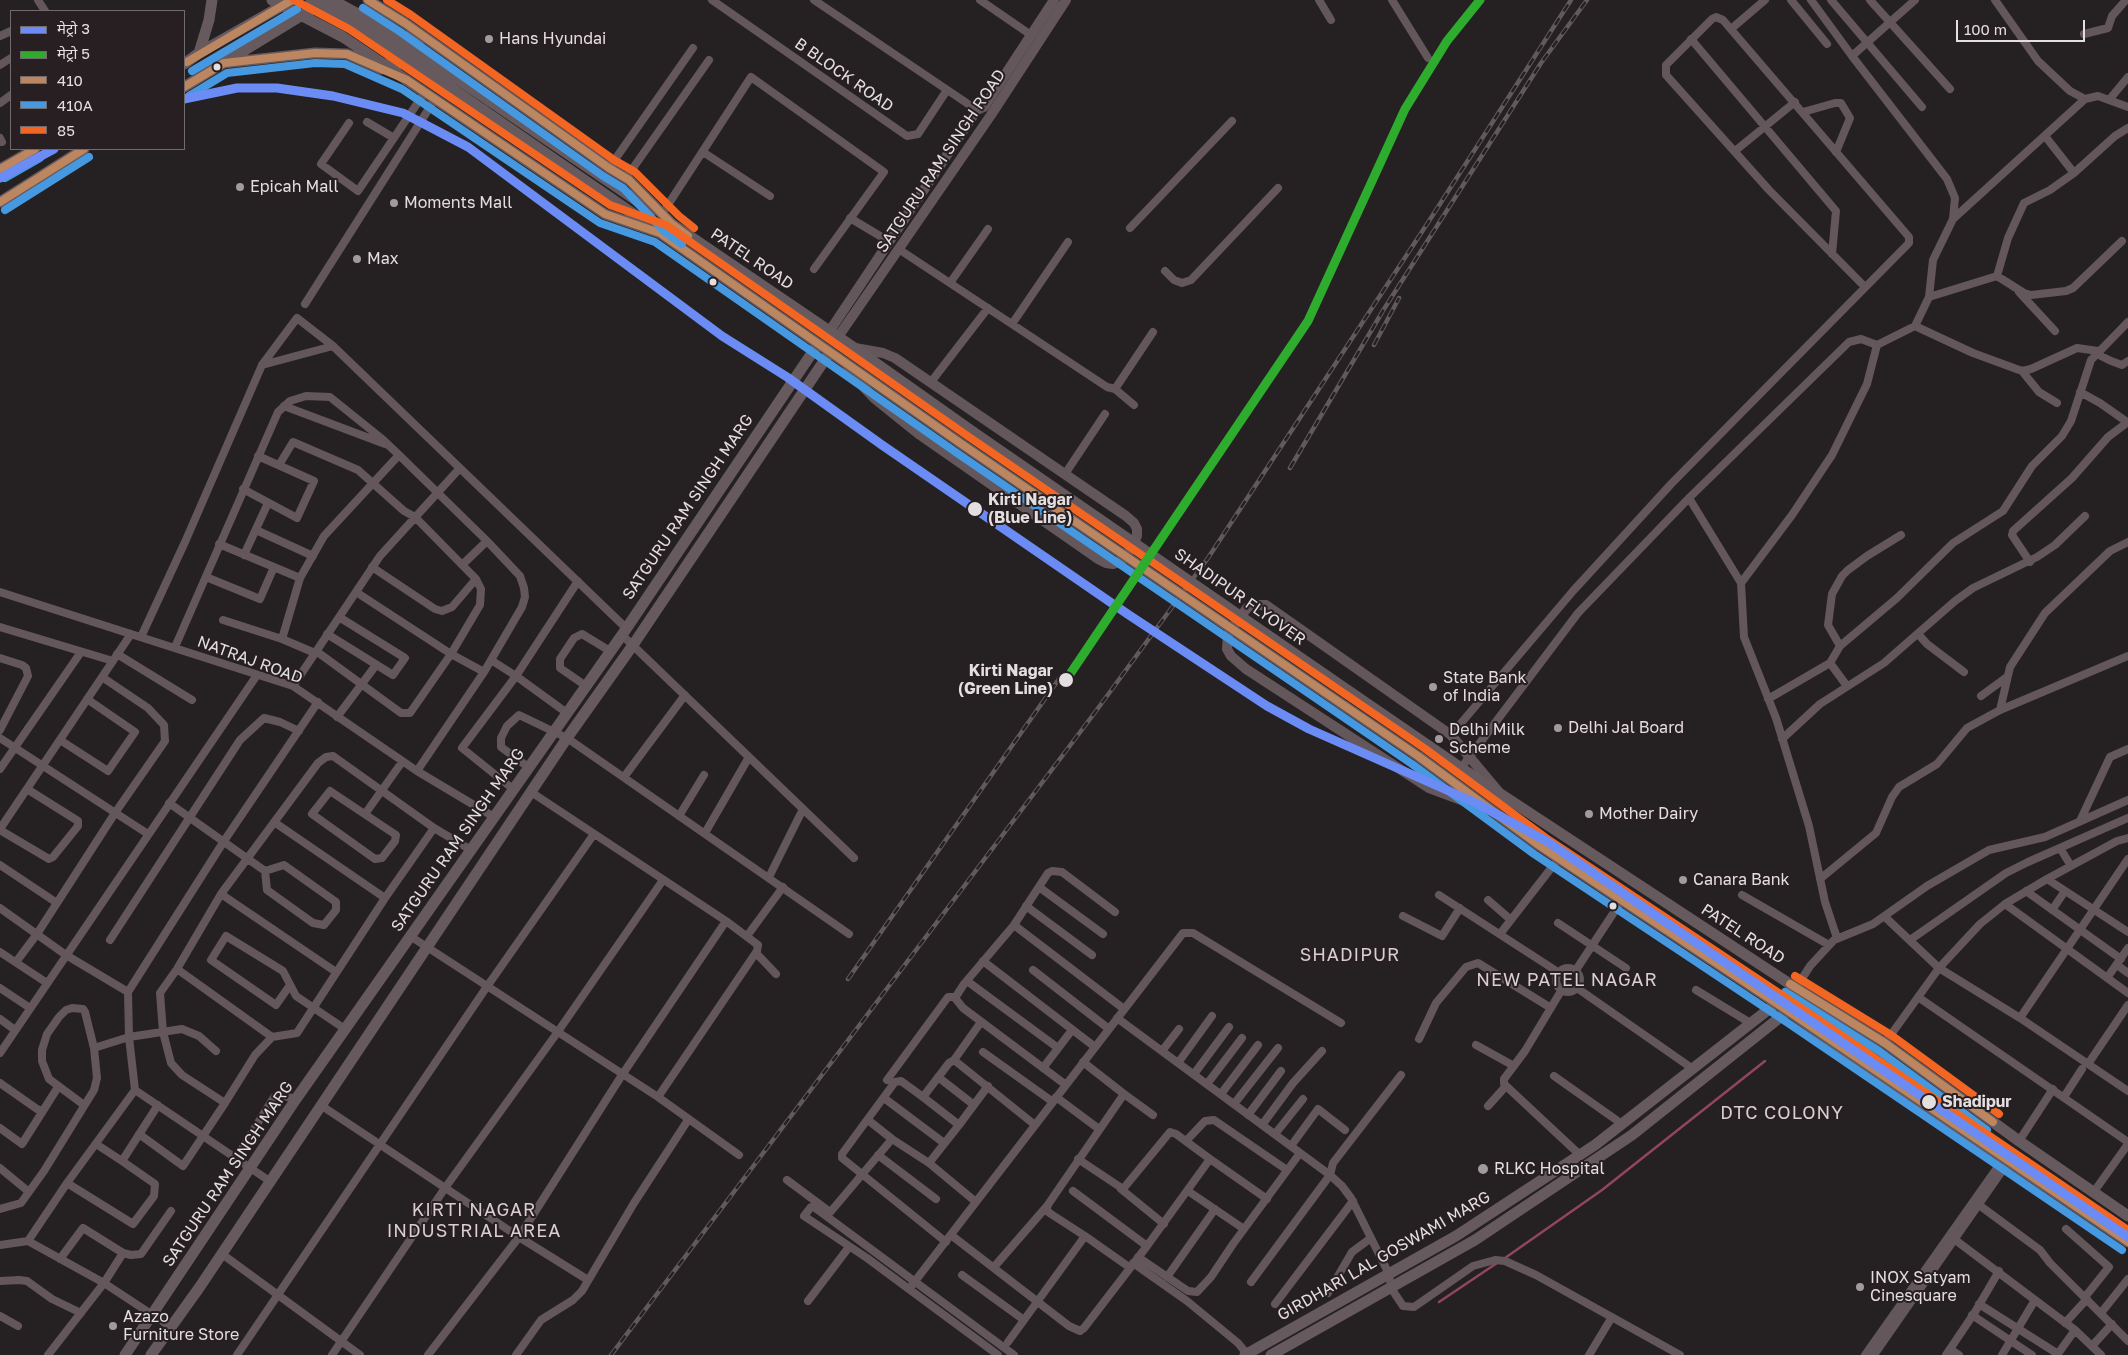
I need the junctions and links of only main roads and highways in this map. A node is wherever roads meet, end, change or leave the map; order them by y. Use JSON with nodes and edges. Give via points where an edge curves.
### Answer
{"nodes":[{"id":1,"x":212,"y":0,"type":"edge"},
{"id":2,"x":272,"y":0,"type":"edge"},
{"id":3,"x":311,"y":0,"type":"edge"},
{"id":4,"x":326,"y":0,"type":"edge"},
{"id":5,"x":332,"y":0,"type":"edge"},
{"id":6,"x":368,"y":0,"type":"edge"},
{"id":7,"x":388,"y":0,"type":"edge"},
{"id":8,"x":287,"y":3,"type":"edge"},
{"id":9,"x":301,"y":16,"type":"junction"},
{"id":10,"x":405,"y":22,"type":"junction"},
{"id":11,"x":426,"y":39,"type":"junction"},
{"id":12,"x":199,"y":53,"type":"junction"},
{"id":13,"x":224,"y":62,"type":"junction"},
{"id":14,"x":185,"y":63,"type":"edge"},
{"id":15,"x":402,"y":77,"type":"junction"},
{"id":16,"x":185,"y":86,"type":"edge"},
{"id":17,"x":486,"y":105,"type":"junction"},
{"id":18,"x":33,"y":150,"type":"edge"},
{"id":19,"x":82,"y":150,"type":"edge"},
{"id":20,"x":0,"y":169,"type":"edge"},
{"id":21,"x":0,"y":202,"type":"edge"},
{"id":22,"x":672,"y":224,"type":"junction"},
{"id":23,"x":660,"y":233,"type":"junction"},
{"id":24,"x":818,"y":344,"type":"junction"},
{"id":25,"x":855,"y":348,"type":"joint"},
{"id":26,"x":830,"y":352,"type":"junction"},
{"id":27,"x":844,"y":362,"type":"joint"},
{"id":28,"x":1461,"y":768,"type":"joint"},
{"id":29,"x":1800,"y":990,"type":"junction"},
{"id":30,"x":1778,"y":1004,"type":"junction"},
{"id":31,"x":1788,"y":1011,"type":"junction"},
{"id":32,"x":2128,"y":1216,"type":"edge"},
{"id":33,"x":2128,"y":1242,"type":"edge"},
{"id":34,"x":1246,"y":1354,"type":"edge"},
{"id":35,"x":125,"y":1355,"type":"edge"},
{"id":36,"x":150,"y":1355,"type":"edge"},
{"id":37,"x":1271,"y":1355,"type":"edge"}],
"edges":[{"from":1,"to":12,"type":"main road"},
{"from":2,"to":8,"type":"main road","name":"PATEL ROAD"},
{"from":3,"to":17,"type":"main road","bridge":true,"via":[[370,32]]},
{"from":4,"to":9,"type":"main road"},
{"from":5,"to":17,"type":"main road","bridge":true,"via":[[374,22]]},
{"from":6,"to":10,"type":"main road","name":"PATEL ROAD"},
{"from":7,"to":10,"type":"main road"},
{"from":8,"to":9,"type":"main road","name":"PATEL ROAD"},
{"from":8,"to":12,"type":"main road"},
{"from":9,"to":13,"type":"main road"},
{"from":9,"to":15,"type":"main road","name":"PATEL ROAD","via":[[343,37]]},
{"from":10,"to":11,"type":"main road","name":"PATEL ROAD"},
{"from":11,"to":15,"type":"main road","via":[[411,35],[396,43],[391,58]]},
{"from":11,"to":22,"type":"main road","name":"PATEL ROAD","via":[[626,178]]},
{"from":12,"to":14,"type":"main road"},
{"from":13,"to":15,"type":"main road","via":[[315,53],[347,54]]},
{"from":13,"to":16,"type":"main road"},
{"from":15,"to":23,"type":"main road","name":"PATEL ROAD","via":[[605,214]]},
{"from":17,"to":22,"type":"main road"},
{"from":17,"to":23,"type":"main road"},
{"from":18,"to":20,"type":"main road"},
{"from":19,"to":21,"type":"main road"},
{"from":22,"to":25,"type":"main road","name":"PATEL ROAD"},
{"from":23,"to":24,"type":"main road","name":"PATEL ROAD"},
{"from":24,"to":26,"type":"main road","name":"PATEL ROAD"},
{"from":24,"to":35,"type":"main road","name":"SATGURU RAM SINGH MARG","via":[[586,686],[296,1099]]},
{"from":25,"to":28,"type":"main road","name":"SHADIPUR FLYOVER","bridge":true},
{"from":26,"to":27,"type":"main road","name":"PATEL ROAD"},
{"from":26,"to":36,"type":"main road","name":"SATGURU RAM SINGH MARG","via":[[567,738],[271,1182]]},
{"from":27,"to":30,"type":"main road","name":"SHADIPUR FLYOVER","bridge":true,"via":[[1346,707],[1559,858]]},
{"from":28,"to":29,"type":"main road","name":"PATEL ROAD"},
{"from":29,"to":30,"type":"main road","name":"GIRDHARI LAL GOSWAMI MARG"},
{"from":29,"to":31,"type":"main road","name":"GIRDHARI LAL GOSWAMI MARG"},
{"from":29,"to":32,"type":"main road","name":"PATEL ROAD","via":[[1885,1043],[2018,1141]]},
{"from":30,"to":31,"type":"main road"},
{"from":30,"to":34,"type":"main road","name":"GIRDHARI LAL GOSWAMI MARG","via":[[1580,1156],[1456,1236]]},
{"from":31,"to":33,"type":"main road"},
{"from":31,"to":37,"type":"main road","name":"GIRDHARI LAL GOSWAMI MARG","via":[[1632,1134],[1475,1240]]}]}
